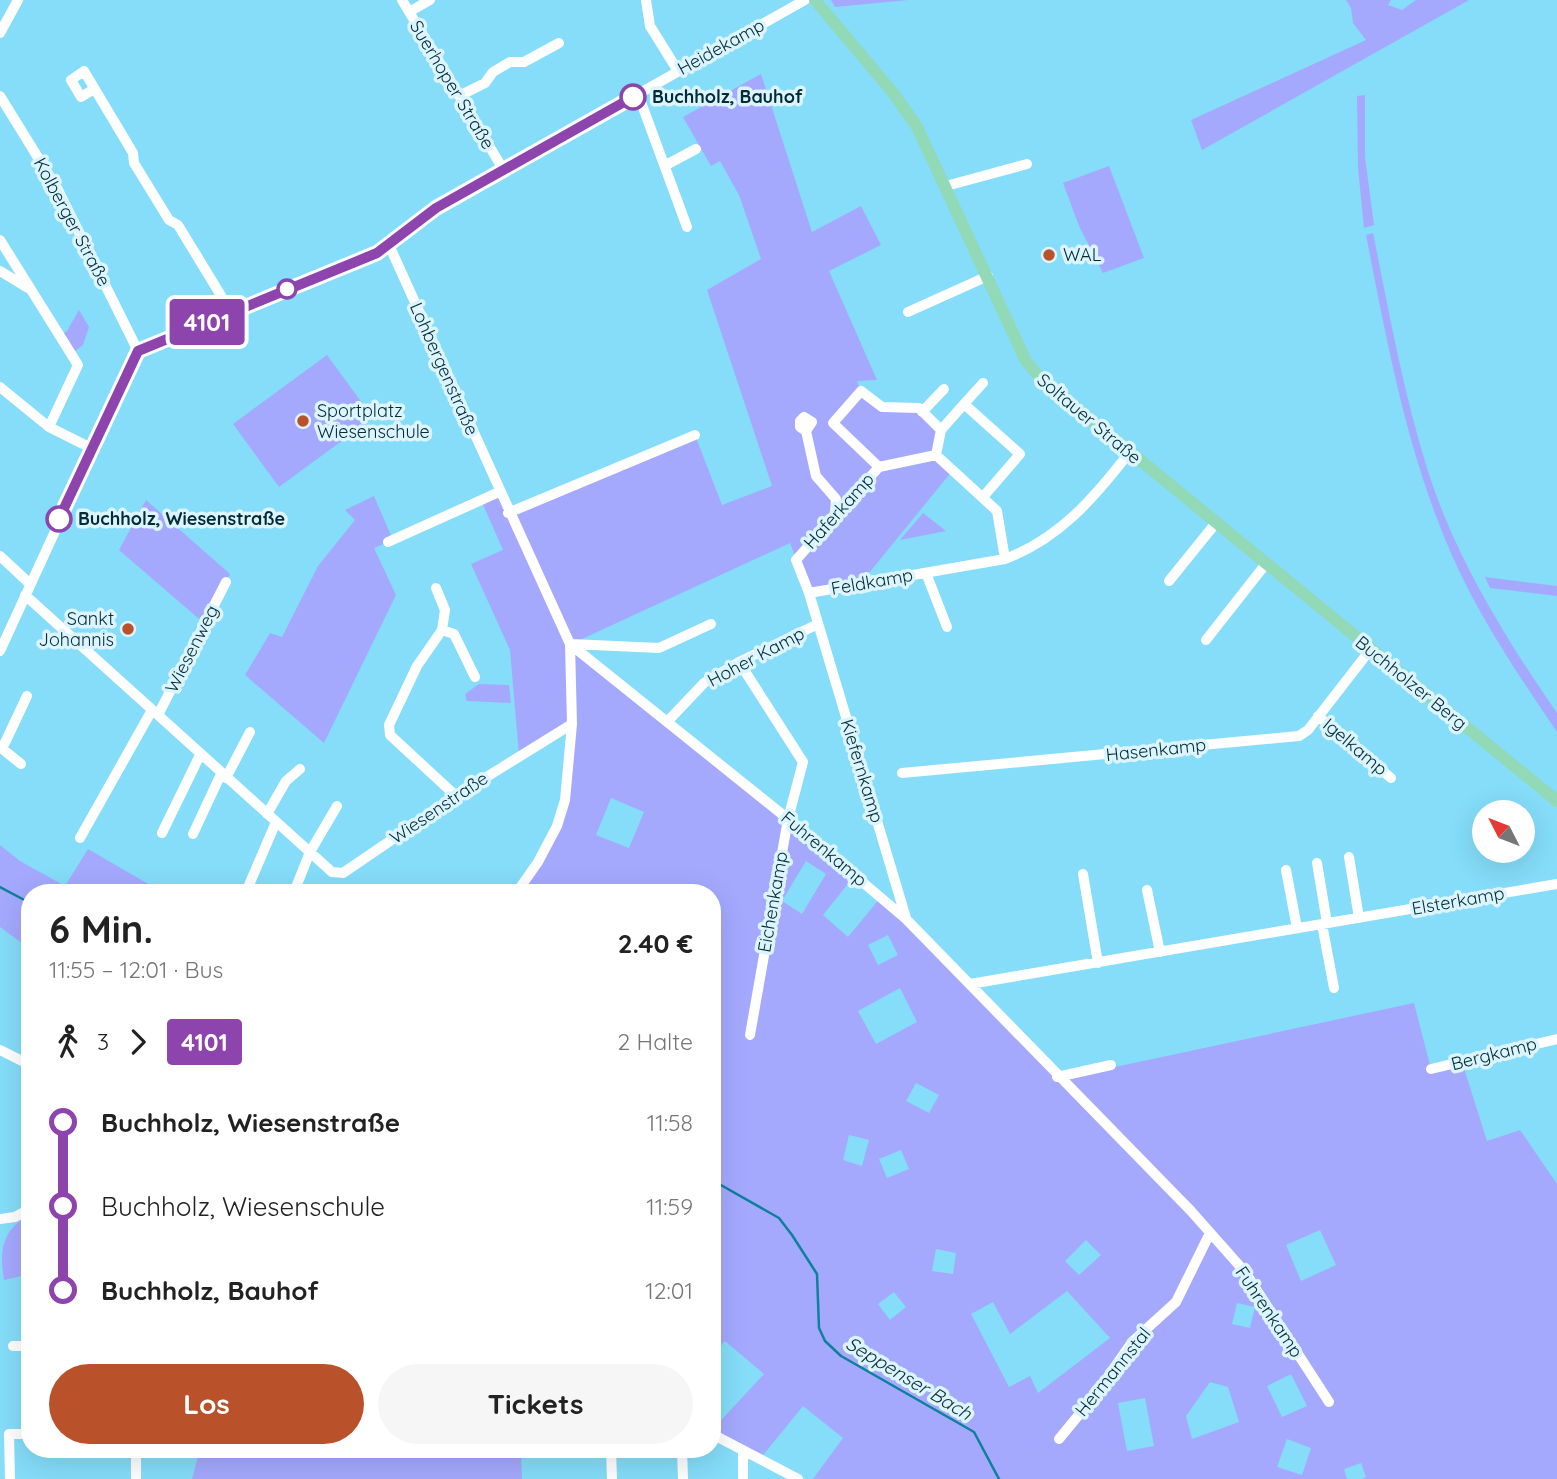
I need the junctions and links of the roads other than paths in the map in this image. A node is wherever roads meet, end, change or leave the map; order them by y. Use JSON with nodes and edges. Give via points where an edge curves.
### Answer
{"nodes":[{"id":1,"x":18,"y":0,"type":"edge"},
{"id":2,"x":402,"y":0,"type":"edge"},
{"id":3,"x":430,"y":0,"type":"edge"},
{"id":4,"x":646,"y":0,"type":"edge"},
{"id":5,"x":805,"y":0,"type":"edge"},
{"id":6,"x":815,"y":0,"type":"edge"},
{"id":7,"x":409,"y":12,"type":"junction"},
{"id":8,"x":0,"y":33,"type":"edge"},
{"id":9,"x":559,"y":43,"type":"dead end"},
{"id":10,"x":678,"y":71,"type":"junction"},
{"id":11,"x":94,"y":89,"type":"dead end"},
{"id":12,"x":638,"y":94,"type":"junction"},
{"id":13,"x":0,"y":96,"type":"edge"},
{"id":14,"x":460,"y":96,"type":"junction"},
{"id":15,"x":696,"y":149,"type":"dead end"},
{"id":16,"x":1027,"y":164,"type":"dead end"},
{"id":17,"x":666,"y":165,"type":"junction"},
{"id":18,"x":503,"y":169,"type":"junction"},
{"id":19,"x":946,"y":186,"type":"junction"},
{"id":20,"x":687,"y":227,"type":"dead end"},
{"id":21,"x":0,"y":240,"type":"edge"},
{"id":22,"x":389,"y":246,"type":"junction"},
{"id":23,"x":9,"y":254,"type":"junction"},
{"id":24,"x":0,"y":263,"type":"edge"},
{"id":25,"x":0,"y":271,"type":"edge"},
{"id":26,"x":988,"y":276,"type":"junction"},
{"id":27,"x":32,"y":291,"type":"junction"},
{"id":28,"x":231,"y":312,"type":"junction"},
{"id":29,"x":908,"y":312,"type":"dead end"},
{"id":30,"x":138,"y":351,"type":"junction"},
{"id":31,"x":983,"y":383,"type":"dead end"},
{"id":32,"x":0,"y":387,"type":"edge"},
{"id":33,"x":944,"y":389,"type":"dead end"},
{"id":34,"x":964,"y":404,"type":"junction"},
{"id":35,"x":922,"y":412,"type":"junction"},
{"id":36,"x":49,"y":428,"type":"junction"},
{"id":37,"x":941,"y":430,"type":"junction"},
{"id":38,"x":806,"y":431,"type":"dead end"},
{"id":39,"x":695,"y":435,"type":"dead end"},
{"id":40,"x":91,"y":448,"type":"junction"},
{"id":41,"x":1129,"y":453,"type":"junction"},
{"id":42,"x":936,"y":455,"type":"junction"},
{"id":43,"x":879,"y":467,"type":"junction"},
{"id":44,"x":499,"y":492,"type":"junction"},
{"id":45,"x":983,"y":497,"type":"junction"},
{"id":46,"x":508,"y":513,"type":"junction"},
{"id":47,"x":835,"y":516,"type":"junction"},
{"id":48,"x":1210,"y":520,"type":"junction"},
{"id":49,"x":388,"y":542,"type":"dead end"},
{"id":50,"x":0,"y":556,"type":"edge"},
{"id":51,"x":1005,"y":559,"type":"junction"},
{"id":52,"x":1265,"y":565,"type":"junction"},
{"id":53,"x":926,"y":573,"type":"junction"},
{"id":54,"x":1169,"y":581,"type":"dead end"},
{"id":55,"x":226,"y":582,"type":"dead end"},
{"id":56,"x":29,"y":583,"type":"junction"},
{"id":57,"x":436,"y":588,"type":"dead end"},
{"id":58,"x":809,"y":593,"type":"junction"},
{"id":59,"x":24,"y":594,"type":"junction"},
{"id":60,"x":711,"y":624,"type":"dead end"},
{"id":61,"x":818,"y":624,"type":"junction"},
{"id":62,"x":947,"y":627,"type":"dead end"},
{"id":63,"x":442,"y":630,"type":"junction"},
{"id":64,"x":1206,"y":640,"type":"dead end"},
{"id":65,"x":570,"y":644,"type":"junction"},
{"id":66,"x":1370,"y":650,"type":"junction"},
{"id":67,"x":0,"y":651,"type":"edge"},
{"id":68,"x":739,"y":662,"type":"junction"},
{"id":69,"x":475,"y":677,"type":"dead end"},
{"id":70,"x":27,"y":696,"type":"dead end"},
{"id":71,"x":155,"y":712,"type":"junction"},
{"id":72,"x":1318,"y":716,"type":"junction"},
{"id":73,"x":667,"y":722,"type":"junction"},
{"id":74,"x":572,"y":724,"type":"junction"},
{"id":75,"x":250,"y":732,"type":"dead end"},
{"id":76,"x":1,"y":748,"type":"edge"},
{"id":77,"x":200,"y":755,"type":"junction"},
{"id":78,"x":21,"y":764,"type":"dead end"},
{"id":79,"x":300,"y":769,"type":"dead end"},
{"id":80,"x":902,"y":773,"type":"dead end"},
{"id":81,"x":223,"y":776,"type":"junction"},
{"id":82,"x":1391,"y":778,"type":"dead end"},
{"id":83,"x":456,"y":796,"type":"junction"},
{"id":84,"x":1557,"y":801,"type":"edge"},
{"id":85,"x":337,"y":806,"type":"dead end"},
{"id":86,"x":267,"y":814,"type":"junction"},
{"id":87,"x":788,"y":819,"type":"junction"},
{"id":88,"x":276,"y":822,"type":"junction"},
{"id":89,"x":162,"y":833,"type":"dead end"},
{"id":90,"x":193,"y":834,"type":"dead end"},
{"id":91,"x":80,"y":838,"type":"dead end"},
{"id":92,"x":310,"y":852,"type":"junction"},
{"id":93,"x":1349,"y":857,"type":"dead end"},
{"id":94,"x":1317,"y":863,"type":"dead end"},
{"id":95,"x":1286,"y":870,"type":"dead end"},
{"id":96,"x":1083,"y":874,"type":"dead end"},
{"id":97,"x":249,"y":884,"type":"edge"},
{"id":98,"x":297,"y":884,"type":"edge"},
{"id":99,"x":523,"y":884,"type":"edge"},
{"id":100,"x":1557,"y":884,"type":"edge"},
{"id":101,"x":1147,"y":890,"type":"dead end"},
{"id":102,"x":1359,"y":918,"type":"junction"},
{"id":103,"x":906,"y":919,"type":"junction"},
{"id":104,"x":1324,"y":924,"type":"junction"},
{"id":105,"x":1297,"y":929,"type":"junction"},
{"id":106,"x":1160,"y":952,"type":"junction"},
{"id":107,"x":1098,"y":963,"type":"junction"},
{"id":108,"x":970,"y":984,"type":"junction"},
{"id":109,"x":1334,"y":988,"type":"dead end"},
{"id":110,"x":750,"y":1035,"type":"dead end"},
{"id":111,"x":1557,"y":1039,"type":"edge"},
{"id":112,"x":0,"y":1050,"type":"edge"},
{"id":113,"x":21,"y":1060,"type":"edge"},
{"id":114,"x":1111,"y":1065,"type":"dead end"},
{"id":115,"x":1431,"y":1069,"type":"dead end"},
{"id":116,"x":1057,"y":1077,"type":"junction"},
{"id":117,"x":21,"y":1214,"type":"edge"},
{"id":118,"x":0,"y":1219,"type":"edge"},
{"id":119,"x":1209,"y":1235,"type":"junction"},
{"id":120,"x":13,"y":1346,"type":"dead end"},
{"id":121,"x":21,"y":1346,"type":"edge"},
{"id":122,"x":1329,"y":1402,"type":"dead end"},
{"id":123,"x":21,"y":1434,"type":"edge"},
{"id":124,"x":721,"y":1439,"type":"edge"},
{"id":125,"x":1059,"y":1439,"type":"dead end"},
{"id":126,"x":743,"y":1450,"type":"junction"},
{"id":127,"x":136,"y":1458,"type":"edge"},
{"id":128,"x":611,"y":1458,"type":"edge"},
{"id":129,"x":682,"y":1458,"type":"edge"},
{"id":130,"x":10,"y":1479,"type":"edge"},
{"id":131,"x":136,"y":1479,"type":"edge"},
{"id":132,"x":611,"y":1479,"type":"edge"},
{"id":133,"x":683,"y":1479,"type":"edge"},
{"id":134,"x":743,"y":1479,"type":"edge"},
{"id":135,"x":798,"y":1479,"type":"edge"}],
"edges":[{"from":1,"to":8,"type":"street"},
{"from":2,"to":7,"type":"street","name":"Suerhoper Straße"},
{"from":3,"to":7,"type":"street"},
{"from":4,"to":10,"type":"street","via":[[650,26]]},
{"from":5,"to":10,"type":"street","name":"Heidekamp"},
{"from":6,"to":19,"type":"main road","name":"Soltauer Straße","via":[[917,127]]},
{"from":7,"to":14,"type":"street","name":"Suerhoper Straße"},
{"from":9,"to":14,"type":"street","via":[[524,62],[510,62]]},
{"from":10,"to":12,"type":"street","name":"Heidekamp"},
{"from":11,"to":28,"type":"street","via":[[169,220],[178,225]]},
{"from":12,"to":17,"type":"street"},
{"from":12,"to":18,"type":"street","name":"Heidekamp"},
{"from":13,"to":30,"type":"street","name":"Kolberger Straße","via":[[58,190]]},
{"from":14,"to":18,"type":"street","name":"Suerhoper Straße"},
{"from":15,"to":17,"type":"street"},
{"from":16,"to":19,"type":"street"},
{"from":17,"to":20,"type":"street"},
{"from":18,"to":22,"type":"street","name":"Heidekamp","via":[[424,216]]},
{"from":19,"to":26,"type":"main road","name":"Soltauer Straße"},
{"from":21,"to":23,"type":"street"},
{"from":22,"to":28,"type":"street","name":"Heidekamp"},
{"from":22,"to":44,"type":"street","name":"Lohbergenstraße"},
{"from":23,"to":24,"type":"street"},
{"from":23,"to":27,"type":"street"},
{"from":25,"to":27,"type":"street"},
{"from":26,"to":29,"type":"street"},
{"from":26,"to":41,"type":"main road","name":"Soltauer Straße","via":[[1032,369]]},
{"from":27,"to":36,"type":"street","via":[[78,365]]},
{"from":28,"to":30,"type":"street","name":"Heidekamp"},
{"from":30,"to":40,"type":"street"},
{"from":31,"to":34,"type":"street"},
{"from":32,"to":36,"type":"street"},
{"from":33,"to":35,"type":"street"},
{"from":34,"to":37,"type":"street"},
{"from":34,"to":45,"type":"street","via":[[1020,454]]},
{"from":35,"to":37,"type":"street"},
{"from":35,"to":43,"type":"street","via":[[919,408],[882,407],[861,391],[833,423]]},
{"from":36,"to":40,"type":"street"},
{"from":37,"to":42,"type":"street"},
{"from":38,"to":47,"type":"street","via":[[818,480],[838,504]]},
{"from":39,"to":46,"type":"street"},
{"from":40,"to":56,"type":"street"},
{"from":41,"to":48,"type":"main road","name":"Soltauer Straße"},
{"from":41,"to":51,"type":"street","name":"Feldkamp","via":[[1058,531]]},
{"from":42,"to":43,"type":"street"},
{"from":42,"to":45,"type":"street"},
{"from":43,"to":47,"type":"street","name":"Haferkamp"},
{"from":44,"to":46,"type":"street","name":"Lohbergenstraße"},
{"from":44,"to":49,"type":"street"},
{"from":45,"to":51,"type":"street","via":[[998,511]]},
{"from":46,"to":65,"type":"street","name":"Lohbergenstraße"},
{"from":47,"to":58,"type":"street","name":"Haferkamp","via":[[796,559]]},
{"from":48,"to":52,"type":"main road","name":"Buchholzer Berg"},
{"from":48,"to":54,"type":"street"},
{"from":50,"to":56,"type":"street"},
{"from":51,"to":53,"type":"street","name":"Feldkamp"},
{"from":52,"to":64,"type":"street"},
{"from":52,"to":66,"type":"main road","name":"Buchholzer Berg"},
{"from":53,"to":58,"type":"street","name":"Feldkamp"},
{"from":53,"to":62,"type":"street","name":"Feldkamp"},
{"from":55,"to":71,"type":"street","name":"Wiesenweg"},
{"from":56,"to":59,"type":"street"},
{"from":57,"to":63,"type":"street","via":[[445,610]]},
{"from":58,"to":61,"type":"street","name":"Feldkamp"},
{"from":59,"to":67,"type":"street"},
{"from":59,"to":71,"type":"street","name":"Wiesenstraße"},
{"from":60,"to":65,"type":"street","via":[[659,648]]},
{"from":61,"to":68,"type":"street","name":"Hoher Kamp"},
{"from":61,"to":103,"type":"street","name":"Kiefernkamp"},
{"from":63,"to":69,"type":"street","via":[[454,634]]},
{"from":63,"to":83,"type":"street","via":[[417,666],[389,725],[390,735]]},
{"from":65,"to":73,"type":"street","name":"Fuhrenkamp"},
{"from":65,"to":74,"type":"street","name":"Lohbergenstraße"},
{"from":66,"to":72,"type":"street","name":"Hasenkamp"},
{"from":66,"to":84,"type":"main road","name":"Buchholzer Berg"},
{"from":68,"to":73,"type":"street","name":"Hoher Kamp","via":[[704,684]]},
{"from":68,"to":87,"type":"street","name":"Eichenkamp","via":[[803,762]]},
{"from":70,"to":76,"type":"street"},
{"from":71,"to":77,"type":"street","name":"Wiesenstraße"},
{"from":71,"to":91,"type":"street","name":"Wiesenweg"},
{"from":72,"to":80,"type":"street","name":"Hasenkamp","via":[[1299,736]]},
{"from":72,"to":82,"type":"street","name":"Igelkamp"},
{"from":73,"to":87,"type":"street","name":"Fuhrenkamp"},
{"from":74,"to":83,"type":"street","name":"Wiesenstraße"},
{"from":74,"to":99,"type":"street","name":"Lohbergenstraße","via":[[562,809]]},
{"from":75,"to":81,"type":"street"},
{"from":76,"to":78,"type":"street"},
{"from":77,"to":81,"type":"street","name":"Wiesenstraße"},
{"from":77,"to":89,"type":"street"},
{"from":79,"to":86,"type":"street","via":[[286,781]]},
{"from":81,"to":86,"type":"street","name":"Wiesenstraße"},
{"from":81,"to":90,"type":"street"},
{"from":83,"to":92,"type":"street","name":"Wiesenstraße","via":[[343,873],[332,872]]},
{"from":85,"to":92,"type":"street"},
{"from":86,"to":88,"type":"street","name":"Wiesenstraße"},
{"from":87,"to":103,"type":"street","name":"Fuhrenkamp"},
{"from":87,"to":110,"type":"street","name":"Eichenkamp"},
{"from":88,"to":92,"type":"street","name":"Wiesenstraße"},
{"from":88,"to":97,"type":"street"},
{"from":92,"to":98,"type":"street"},
{"from":93,"to":102,"type":"street"},
{"from":94,"to":104,"type":"street"},
{"from":95,"to":105,"type":"street"},
{"from":96,"to":107,"type":"street"},
{"from":100,"to":102,"type":"street","name":"Elsterkamp"},
{"from":101,"to":106,"type":"street"},
{"from":102,"to":104,"type":"street","name":"Elsterkamp"},
{"from":103,"to":108,"type":"street","name":"Fuhrenkamp"},
{"from":104,"to":105,"type":"street","name":"Elsterkamp"},
{"from":104,"to":109,"type":"street"},
{"from":105,"to":106,"type":"street","name":"Elsterkamp"},
{"from":106,"to":107,"type":"street","name":"Elsterkamp"},
{"from":107,"to":108,"type":"street","name":"Elsterkamp"},
{"from":108,"to":116,"type":"street","name":"Fuhrenkamp"},
{"from":111,"to":115,"type":"street","name":"Bergkamp"},
{"from":112,"to":113,"type":"street"},
{"from":114,"to":116,"type":"street"},
{"from":116,"to":119,"type":"street","name":"Fuhrenkamp","via":[[1191,1211]]},
{"from":117,"to":118,"type":"street"},
{"from":119,"to":122,"type":"street","name":"Fuhrenkamp","via":[[1245,1272]]},
{"from":119,"to":125,"type":"street","name":"Hermannstal","via":[[1176,1302],[1132,1342]]},
{"from":120,"to":121,"type":"street"},
{"from":123,"to":130,"type":"street","via":[[9,1434]]},
{"from":124,"to":126,"type":"street"},
{"from":126,"to":134,"type":"street"},
{"from":126,"to":135,"type":"street"},
{"from":127,"to":131,"type":"street"},
{"from":128,"to":132,"type":"street"},
{"from":129,"to":133,"type":"street"}]}
